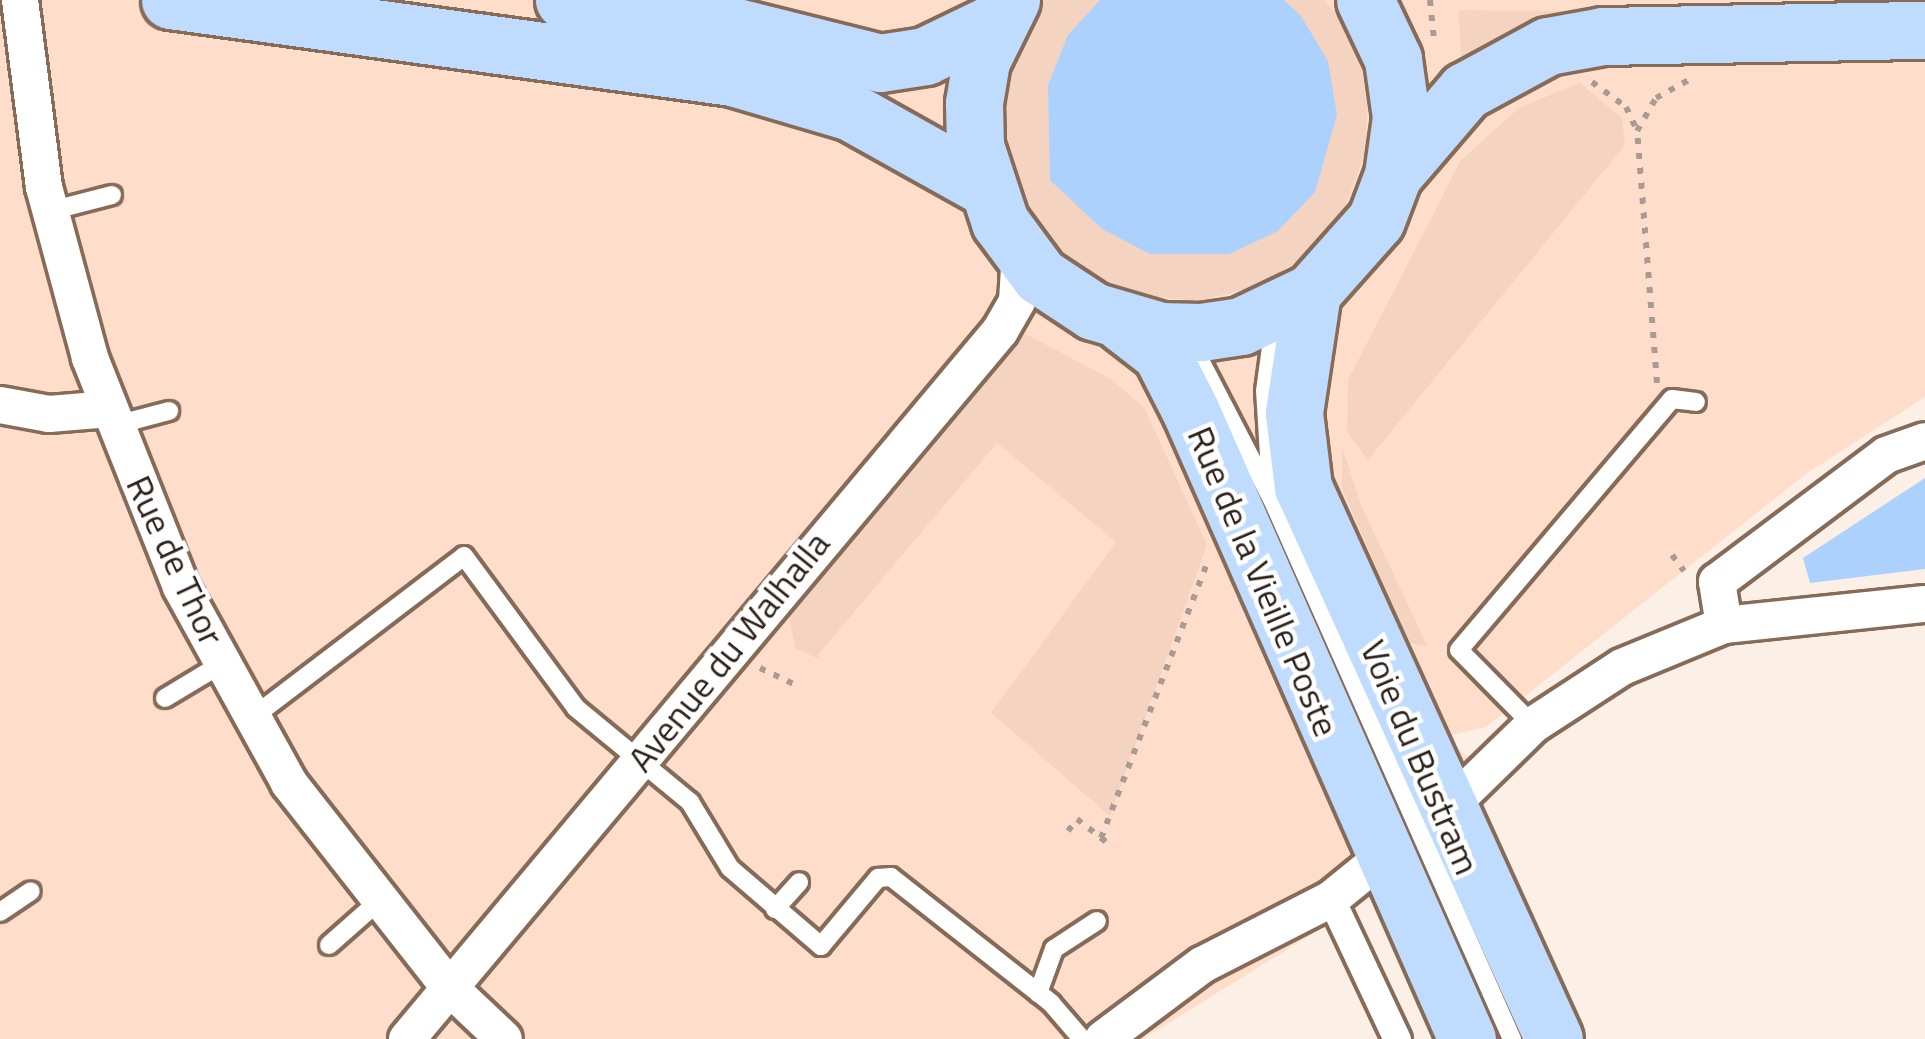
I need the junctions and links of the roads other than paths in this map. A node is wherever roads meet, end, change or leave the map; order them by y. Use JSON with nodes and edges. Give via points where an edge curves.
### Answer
{"nodes":[{"id":1,"x":20,"y":0,"type":"edge"},
{"id":2,"x":170,"y":0,"type":"edge"},
{"id":3,"x":564,"y":0,"type":"edge"},
{"id":4,"x":1365,"y":0,"type":"edge"},
{"id":5,"x":1004,"y":11,"type":"edge"},
{"id":6,"x":1925,"y":30,"type":"edge"},
{"id":7,"x":1393,"y":175,"type":"junction"},
{"id":8,"x":985,"y":188,"type":"junction"},
{"id":9,"x":112,"y":195,"type":"dead end"},
{"id":10,"x":50,"y":211,"type":"junction"},
{"id":11,"x":1020,"y":252,"type":"junction"},
{"id":12,"x":1295,"y":302,"type":"junction"},
{"id":13,"x":1122,"y":323,"type":"junction"},
{"id":14,"x":1184,"y":332,"type":"junction"},
{"id":15,"x":1696,"y":402,"type":"dead end"},
{"id":16,"x":0,"y":405,"type":"edge"},
{"id":17,"x":169,"y":411,"type":"dead end"},
{"id":18,"x":113,"y":417,"type":"junction"},
{"id":19,"x":1925,"y":441,"type":"edge"},
{"id":20,"x":1272,"y":499,"type":"junction"},
{"id":21,"x":1925,"y":604,"type":"edge"},
{"id":22,"x":1724,"y":625,"type":"junction"},
{"id":23,"x":223,"y":663,"type":"junction"},
{"id":24,"x":165,"y":698,"type":"dead end"},
{"id":25,"x":254,"y":717,"type":"junction"},
{"id":26,"x":1533,"y":725,"type":"junction"},
{"id":27,"x":640,"y":758,"type":"junction"},
{"id":28,"x":1451,"y":805,"type":"junction"},
{"id":29,"x":1384,"y":856,"type":"junction"},
{"id":30,"x":799,"y":882,"type":"dead end"},
{"id":31,"x":31,"y":891,"type":"dead end"},
{"id":32,"x":1331,"y":899,"type":"junction"},
{"id":33,"x":380,"y":900,"type":"junction"},
{"id":34,"x":775,"y":909,"type":"junction"},
{"id":35,"x":0,"y":912,"type":"edge"},
{"id":36,"x":1097,"y":921,"type":"dead end"},
{"id":37,"x":329,"y":945,"type":"dead end"},
{"id":38,"x":450,"y":988,"type":"junction"},
{"id":39,"x":1037,"y":993,"type":"junction"},
{"id":40,"x":407,"y":1039,"type":"edge"},
{"id":41,"x":504,"y":1039,"type":"edge"},
{"id":42,"x":1082,"y":1039,"type":"edge"},
{"id":43,"x":1103,"y":1039,"type":"edge"},
{"id":44,"x":1397,"y":1039,"type":"edge"},
{"id":45,"x":1467,"y":1039,"type":"edge"},
{"id":46,"x":1512,"y":1039,"type":"edge"},
{"id":47,"x":1554,"y":1039,"type":"edge"}],
"edges":[{"from":1,"to":10,"type":"street","name":"Rue de Thor"},
{"from":2,"to":8,"type":"main road","via":[[732,77],[851,112]]},
{"from":3,"to":5,"type":"main road","via":[[692,16],[880,63],[925,56]]},
{"from":4,"to":7,"type":"main road","via":[[1393,59],[1401,117]]},
{"from":5,"to":8,"type":"main road","via":[[974,103]]},
{"from":6,"to":7,"type":"main road","via":[[1603,36],[1547,46],[1465,91]]},
{"from":7,"to":12,"type":"main road","via":[[1366,233]]},
{"from":8,"to":11,"type":"main road"},
{"from":9,"to":10,"type":"lane"},
{"from":10,"to":18,"type":"street","name":"Rue de Thor"},
{"from":11,"to":13,"type":"main road","via":[[1066,295]]},
{"from":11,"to":27,"type":"street","name":"Avenue du Walhalla","via":[[1017,302],[1000,331]]},
{"from":12,"to":14,"type":"main road"},
{"from":12,"to":20,"type":"lane","name":"Voie du Bustram","via":[[1265,392]]},
{"from":12,"to":28,"type":"main road","name":"Rue de la Vieille Poste","via":[[1303,487]]},
{"from":13,"to":14,"type":"main road"},
{"from":13,"to":29,"type":"main road","name":"Rue de la Vieille Poste","via":[[1161,353],[1191,412]]},
{"from":14,"to":20,"type":"lane","name":"Voie du Bustram"},
{"from":15,"to":26,"type":"lane","via":[[1672,399],[1459,650]]},
{"from":16,"to":18,"type":"street"},
{"from":17,"to":18,"type":"lane"},
{"from":18,"to":23,"type":"street","name":"Rue de Thor","via":[[181,587]]},
{"from":19,"to":22,"type":"street","via":[[1886,455],[1717,582]]},
{"from":20,"to":46,"type":"lane","name":"Voie du Bustram"},
{"from":21,"to":22,"type":"street"},
{"from":22,"to":26,"type":"street","via":[[1622,667]]},
{"from":23,"to":24,"type":"lane"},
{"from":23,"to":25,"type":"street","name":"Rue de Thor"},
{"from":25,"to":27,"type":"lane","via":[[464,556],[576,708]]},
{"from":25,"to":33,"type":"street","name":"Rue de Thor","via":[[289,783]]},
{"from":26,"to":28,"type":"street"},
{"from":27,"to":34,"type":"lane","via":[[690,802],[730,868]]},
{"from":27,"to":38,"type":"street","name":"Avenue du Walhalla"},
{"from":28,"to":47,"type":"main road","name":"Rue de la Vieille Poste"},
{"from":29,"to":32,"type":"street"},
{"from":29,"to":45,"type":"main road","name":"Rue de la Vieille Poste"},
{"from":30,"to":34,"type":"lane"},
{"from":31,"to":35,"type":"lane"},
{"from":32,"to":43,"type":"street","via":[[1202,965]]},
{"from":32,"to":44,"type":"street"},
{"from":33,"to":37,"type":"lane"},
{"from":33,"to":38,"type":"street","name":"Rue de Thor"},
{"from":34,"to":39,"type":"lane","via":[[821,946],[878,878],[891,877]]},
{"from":36,"to":39,"type":"lane","via":[[1054,949]]},
{"from":38,"to":40,"type":"street","name":"Avenue du Walhalla"},
{"from":38,"to":41,"type":"street","name":"Rue de Thor"},
{"from":39,"to":42,"type":"lane"}]}
